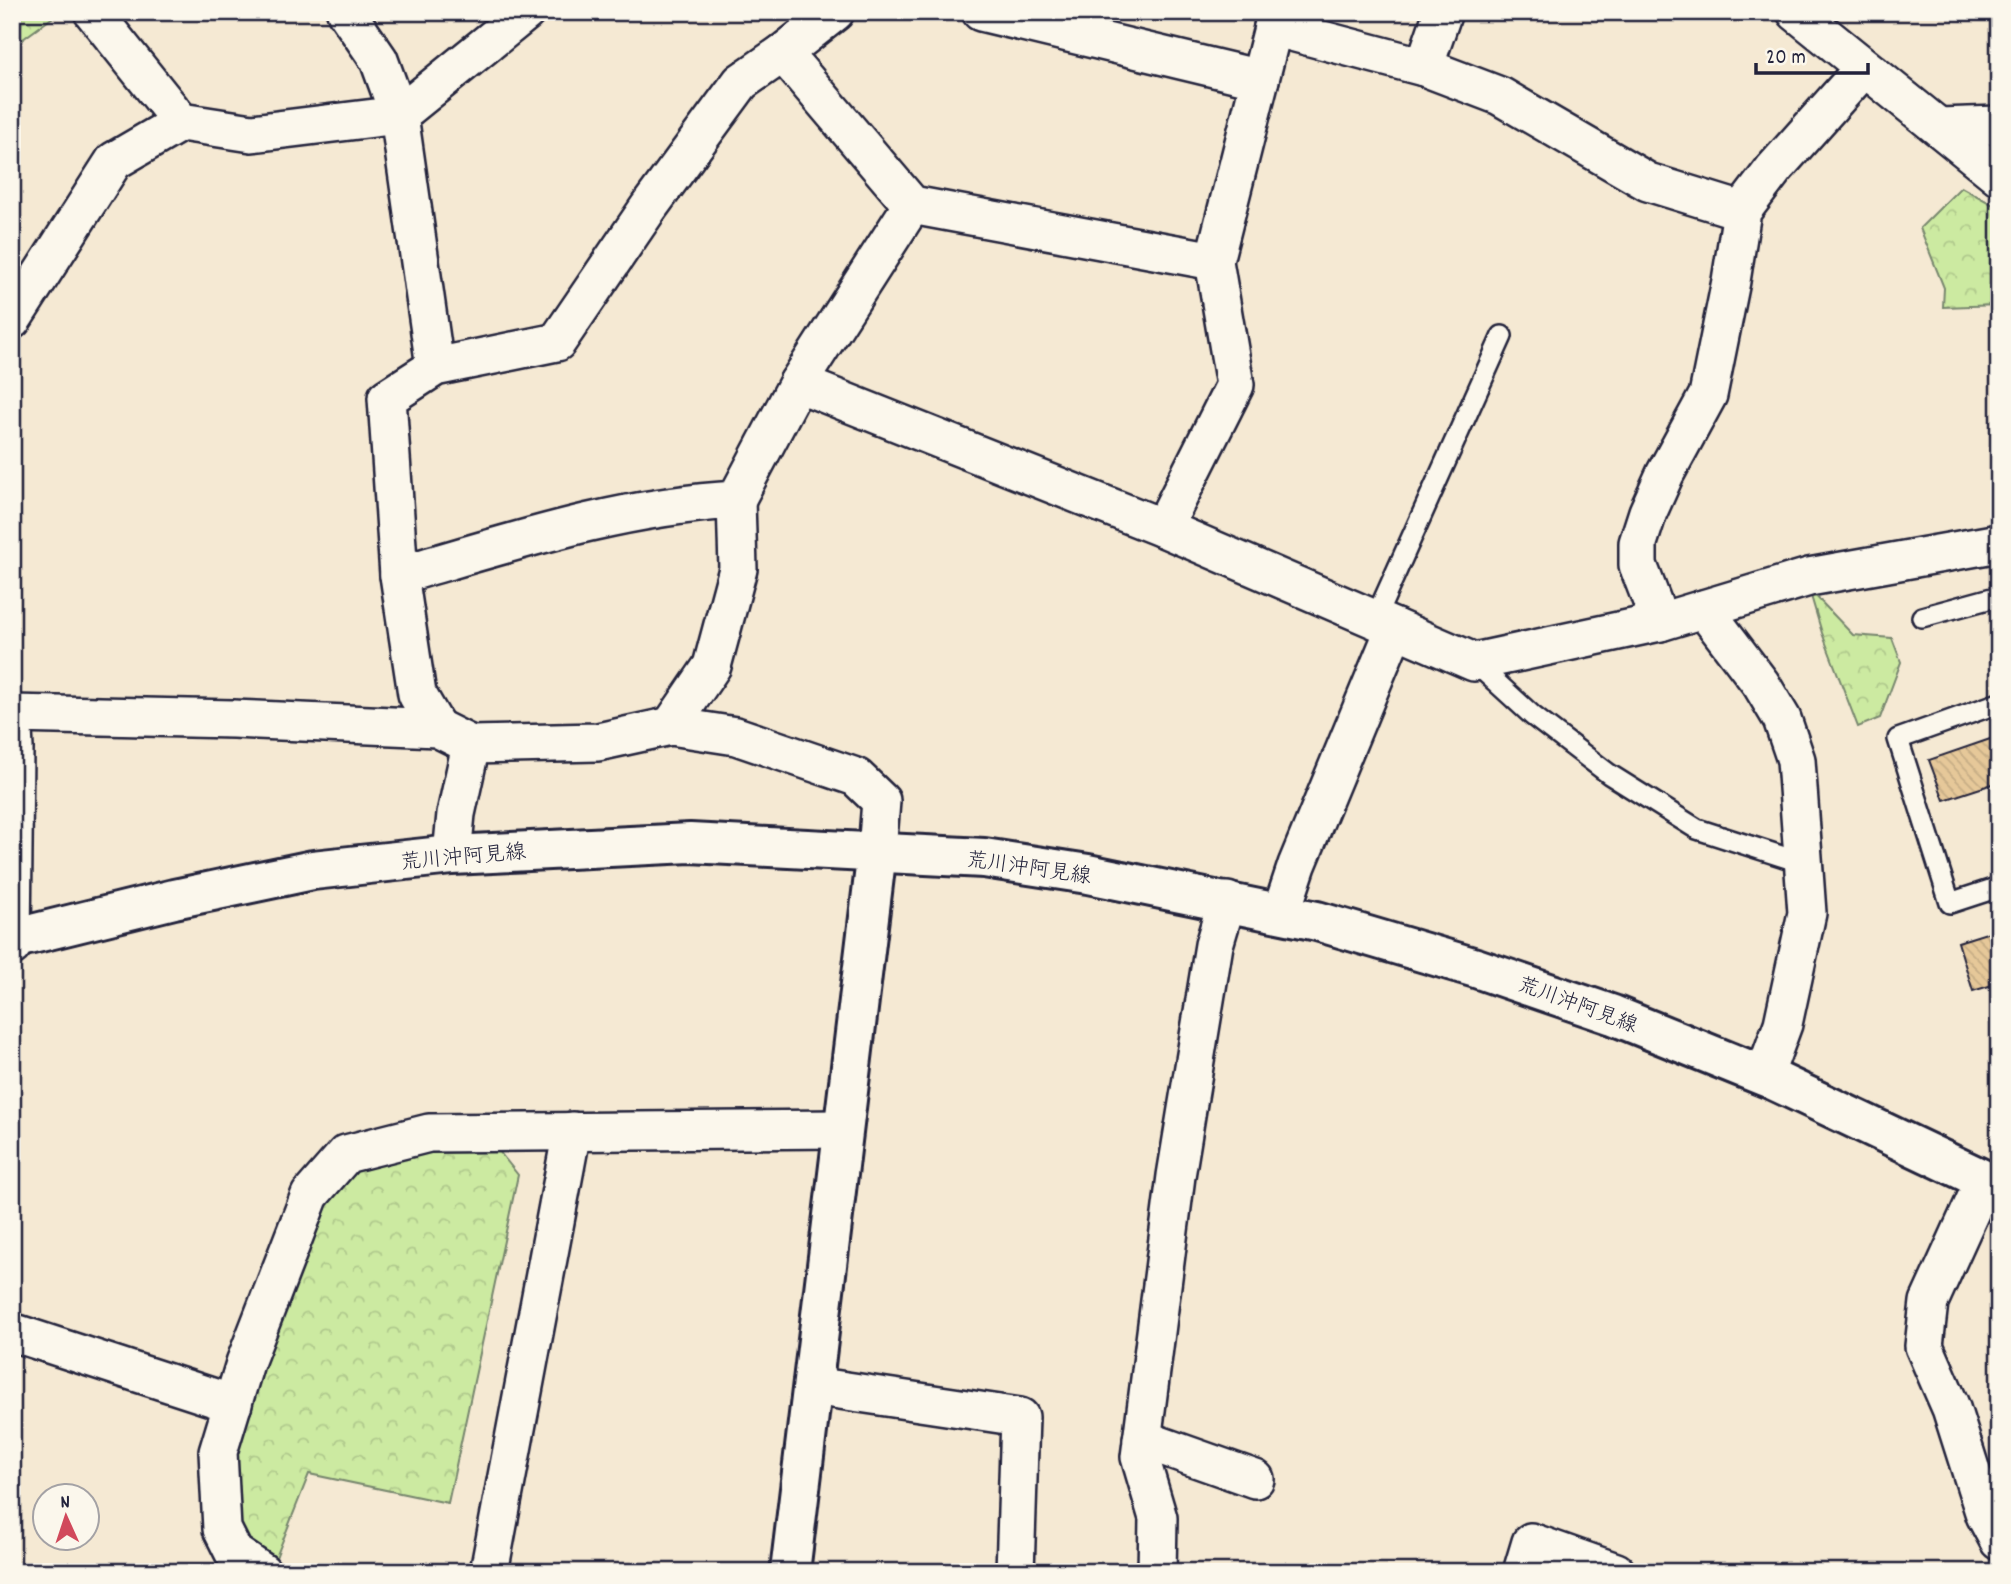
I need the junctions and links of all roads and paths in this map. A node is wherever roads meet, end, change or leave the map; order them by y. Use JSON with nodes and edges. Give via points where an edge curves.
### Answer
{"nodes":[{"id":1,"x":93,"y":12,"type":"edge"},
{"id":2,"x":346,"y":12,"type":"edge"},
{"id":3,"x":526,"y":12,"type":"edge"},
{"id":4,"x":835,"y":12,"type":"edge"},
{"id":5,"x":981,"y":12,"type":"edge"},
{"id":6,"x":1443,"y":12,"type":"edge"},
{"id":7,"x":1796,"y":12,"type":"edge"},
{"id":8,"x":1275,"y":20,"type":"edge"},
{"id":9,"x":783,"y":53,"type":"junction"},
{"id":10,"x":1423,"y":66,"type":"junction"},
{"id":11,"x":1864,"y":68,"type":"junction"},
{"id":12,"x":1260,"y":79,"type":"junction"},
{"id":13,"x":399,"y":115,"type":"junction"},
{"id":14,"x":181,"y":122,"type":"junction"},
{"id":15,"x":1999,"y":125,"type":"edge"},
{"id":16,"x":1939,"y":127,"type":"junction"},
{"id":17,"x":1999,"y":176,"type":"edge"},
{"id":18,"x":912,"y":205,"type":"junction"},
{"id":19,"x":1742,"y":211,"type":"junction"},
{"id":20,"x":1214,"y":261,"type":"junction"},
{"id":21,"x":12,"y":320,"type":"edge"},
{"id":22,"x":1502,"y":336,"type":"dead end"},
{"id":23,"x":435,"y":367,"type":"junction"},
{"id":24,"x":798,"y":383,"type":"junction"},
{"id":25,"x":736,"y":500,"type":"junction"},
{"id":26,"x":1163,"y":528,"type":"junction"},
{"id":27,"x":1999,"y":543,"type":"edge"},
{"id":28,"x":399,"y":575,"type":"junction"},
{"id":29,"x":1999,"y":596,"type":"edge"},
{"id":30,"x":1704,"y":609,"type":"junction"},
{"id":31,"x":1922,"y":617,"type":"dead end"},
{"id":32,"x":1660,"y":622,"type":"junction"},
{"id":33,"x":1385,"y":624,"type":"junction"},
{"id":34,"x":1474,"y":662,"type":"junction"},
{"id":35,"x":1999,"y":703,"type":"edge"},
{"id":36,"x":12,"y":713,"type":"edge"},
{"id":37,"x":671,"y":726,"type":"junction"},
{"id":38,"x":437,"y":728,"type":"junction"},
{"id":39,"x":471,"y":745,"type":"junction"},
{"id":40,"x":877,"y":851,"type":"junction"},
{"id":41,"x":452,"y":855,"type":"junction"},
{"id":42,"x":1803,"y":863,"type":"junction"},
{"id":43,"x":1999,"y":887,"type":"edge"},
{"id":44,"x":1227,"y":901,"type":"junction"},
{"id":45,"x":1281,"y":913,"type":"junction"},
{"id":46,"x":13,"y":941,"type":"edge"},
{"id":47,"x":1764,"y":1076,"type":"junction"},
{"id":48,"x":842,"y":1129,"type":"junction"},
{"id":49,"x":572,"y":1131,"type":"junction"},
{"id":50,"x":1991,"y":1184,"type":"edge"},
{"id":51,"x":12,"y":1332,"type":"edge"},
{"id":52,"x":813,"y":1386,"type":"junction"},
{"id":53,"x":233,"y":1404,"type":"junction"},
{"id":54,"x":1142,"y":1439,"type":"junction"},
{"id":55,"x":1255,"y":1479,"type":"dead end"},
{"id":56,"x":1999,"y":1541,"type":"edge"},
{"id":57,"x":262,"y":1572,"type":"edge"},
{"id":58,"x":489,"y":1572,"type":"edge"},
{"id":59,"x":790,"y":1572,"type":"edge"},
{"id":60,"x":1015,"y":1572,"type":"edge"},
{"id":61,"x":1157,"y":1572,"type":"edge"},
{"id":62,"x":1522,"y":1572,"type":"edge"},
{"id":63,"x":1616,"y":1572,"type":"edge"}],
"edges":[{"from":1,"to":14,"type":"street"},
{"from":2,"to":13,"type":"street","via":[[379,60]]},
{"from":3,"to":13,"type":"street"},
{"from":4,"to":9,"type":"street"},
{"from":5,"to":12,"type":"street"},
{"from":6,"to":10,"type":"street"},
{"from":7,"to":11,"type":"street"},
{"from":8,"to":10,"type":"street"},
{"from":8,"to":12,"type":"street"},
{"from":9,"to":18,"type":"street"},
{"from":9,"to":23,"type":"street","via":[[741,82],[557,342]]},
{"from":10,"to":19,"type":"street","via":[[1500,96],[1648,182]]},
{"from":11,"to":16,"type":"street"},
{"from":11,"to":19,"type":"street"},
{"from":12,"to":20,"type":"street"},
{"from":13,"to":14,"type":"street","via":[[252,133]]},
{"from":13,"to":23,"type":"street"},
{"from":14,"to":21,"type":"street","via":[[114,161]]},
{"from":15,"to":16,"type":"street"},
{"from":16,"to":17,"type":"street"},
{"from":18,"to":20,"type":"street"},
{"from":18,"to":24,"type":"street"},
{"from":19,"to":32,"type":"street","via":[[1708,395],[1665,474],[1637,543],[1638,565]]},
{"from":20,"to":26,"type":"street","via":[[1236,385]]},
{"from":22,"to":33,"type":"lane"},
{"from":23,"to":28,"type":"street","via":[[387,398]]},
{"from":24,"to":25,"type":"street"},
{"from":24,"to":26,"type":"street"},
{"from":25,"to":28,"type":"street","via":[[690,503],[566,527]]},
{"from":25,"to":37,"type":"street","via":[[738,569],[712,666]]},
{"from":26,"to":33,"type":"street"},
{"from":27,"to":30,"type":"street","via":[[1809,577]]},
{"from":28,"to":38,"type":"street","via":[[417,694]]},
{"from":29,"to":31,"type":"lane"},
{"from":30,"to":32,"type":"street"},
{"from":30,"to":42,"type":"street","via":[[1782,719],[1796,760]]},
{"from":32,"to":34,"type":"street"},
{"from":33,"to":34,"type":"street"},
{"from":33,"to":45,"type":"street"},
{"from":34,"to":42,"type":"lane","via":[[1533,716],[1609,774],[1696,829]]},
{"from":35,"to":43,"type":"lane","via":[[1898,739],[1950,903]]},
{"from":36,"to":38,"type":"street"},
{"from":36,"to":46,"type":"street"},
{"from":37,"to":39,"type":"street","via":[[598,741]]},
{"from":37,"to":40,"type":"street","via":[[736,736],[856,777],[881,801]]},
{"from":38,"to":39,"type":"street"},
{"from":39,"to":41,"type":"street"},
{"from":40,"to":41,"type":"main road","name":"荒川沖阿見線","via":[[690,843]]},
{"from":40,"to":44,"type":"main road","name":"荒川沖阿見線","via":[[984,858]]},
{"from":40,"to":48,"type":"main road"},
{"from":41,"to":46,"type":"main road","name":"荒川沖阿見線","via":[[313,870],[174,899]]},
{"from":42,"to":47,"type":"street","via":[[1807,913],[1783,1024]]},
{"from":44,"to":45,"type":"main road","name":"荒川沖阿見線"},
{"from":44,"to":54,"type":"street","via":[[1214,945],[1176,1176]]},
{"from":45,"to":47,"type":"main road","name":"荒川沖阿見線","via":[[1488,972],[1613,1014]]},
{"from":47,"to":50,"type":"main road","name":"荒川沖阿見線"},
{"from":48,"to":49,"type":"street"},
{"from":48,"to":52,"type":"main road"},
{"from":49,"to":53,"type":"street","via":[[429,1133],[346,1154],[310,1195]]},
{"from":49,"to":58,"type":"street"},
{"from":50,"to":56,"type":"street","via":[[1929,1302],[1924,1346],[1951,1408],[1985,1515]]},
{"from":51,"to":53,"type":"street"},
{"from":52,"to":59,"type":"main road"},
{"from":52,"to":60,"type":"street","via":[[1020,1417]]},
{"from":53,"to":57,"type":"street","via":[[218,1452],[222,1529],[234,1553]]},
{"from":54,"to":55,"type":"street"},
{"from":54,"to":61,"type":"street","via":[[1140,1457],[1158,1518]]},
{"from":62,"to":63,"type":"street","via":[[1531,1542]]}]}
